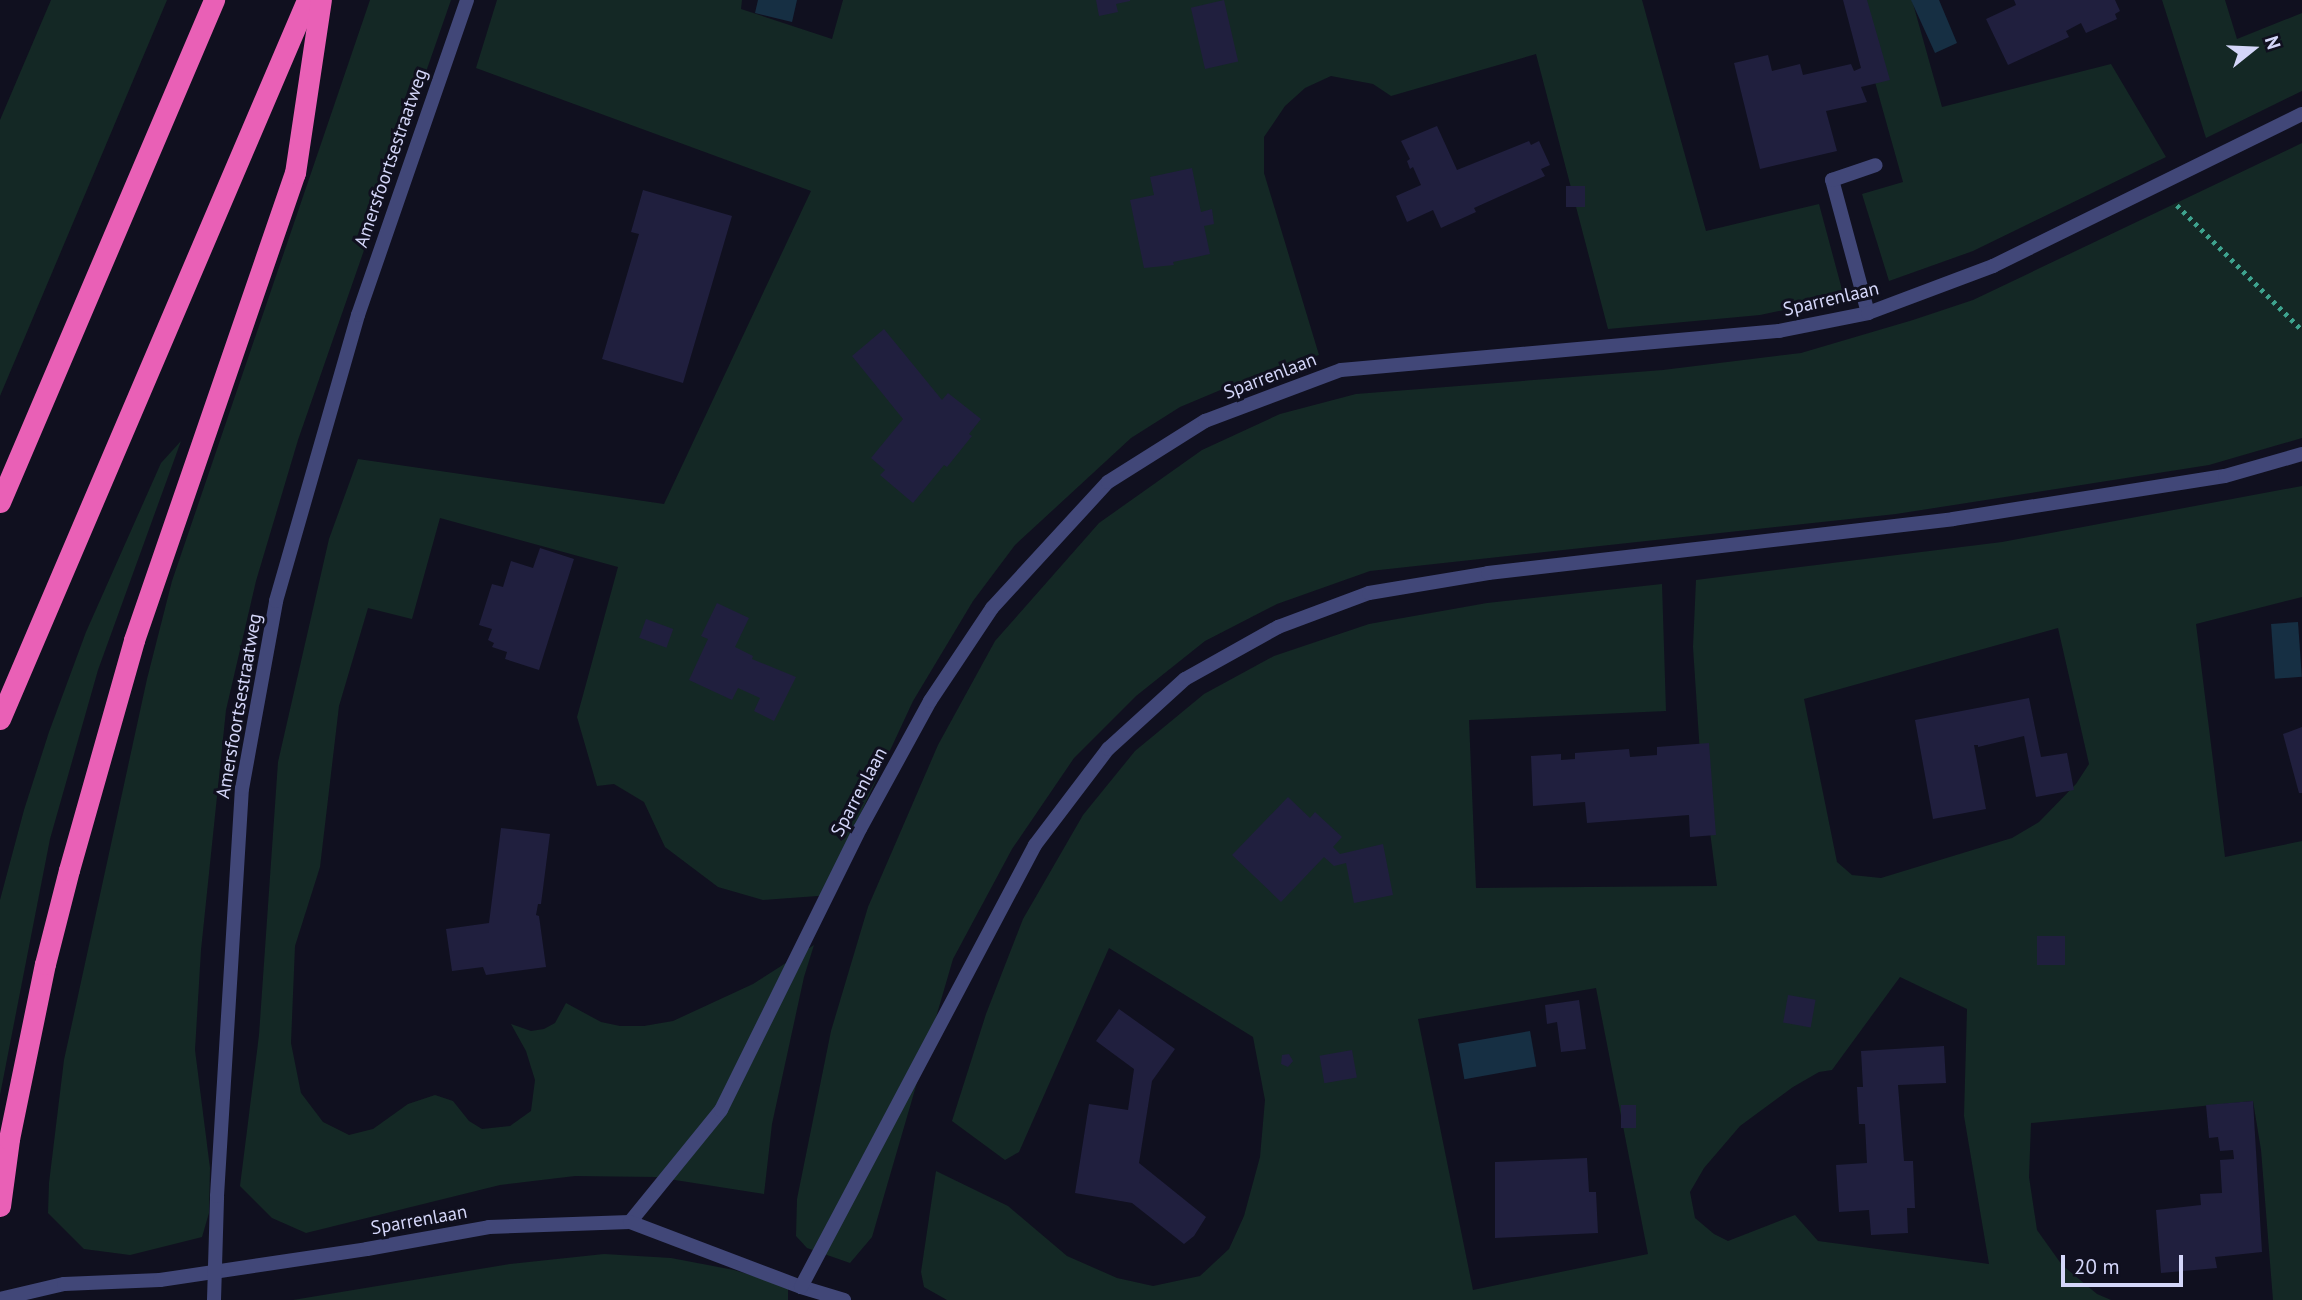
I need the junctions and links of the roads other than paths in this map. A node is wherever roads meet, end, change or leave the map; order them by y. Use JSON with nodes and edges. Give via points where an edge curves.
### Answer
{"nodes":[{"id":1,"x":214,"y":0,"type":"edge"},
{"id":2,"x":307,"y":0,"type":"edge"},
{"id":3,"x":321,"y":0,"type":"edge"},
{"id":4,"x":467,"y":0,"type":"edge"},
{"id":5,"x":2302,"y":114,"type":"edge"},
{"id":6,"x":1876,"y":165,"type":"dead end"},
{"id":7,"x":1868,"y":313,"type":"junction"},
{"id":8,"x":2302,"y":454,"type":"edge"},
{"id":9,"x":0,"y":502,"type":"edge"},
{"id":10,"x":0,"y":719,"type":"edge"},
{"id":11,"x":0,"y":1206,"type":"edge"},
{"id":12,"x":630,"y":1222,"type":"junction"},
{"id":13,"x":215,"y":1272,"type":"junction"},
{"id":14,"x":801,"y":1287,"type":"junction"},
{"id":15,"x":0,"y":1299,"type":"edge"},
{"id":16,"x":214,"y":1300,"type":"edge"},
{"id":17,"x":844,"y":1300,"type":"edge"}],
"edges":[{"from":1,"to":9,"type":"highway"},
{"from":2,"to":10,"type":"highway"},
{"from":3,"to":11,"type":"highway","via":[[295,173],[139,627],[69,870],[14,1112]]},
{"from":4,"to":13,"type":"street","name":"Amersfoortsestraatweg","via":[[358,315],[276,601],[242,789]]},
{"from":5,"to":7,"type":"street","name":"Sparrenlaan","via":[[1993,266]]},
{"from":6,"to":7,"type":"street","via":[[1832,180]]},
{"from":7,"to":12,"type":"street","name":"Sparrenlaan","via":[[1779,331],[1341,370],[1205,421],[1108,482],[992,608],[930,701],[860,829],[721,1111]]},
{"from":8,"to":14,"type":"street","via":[[2225,476],[1952,519],[1488,573],[1369,593],[1278,627],[1185,679],[1108,749],[1035,845]]},
{"from":12,"to":13,"type":"street","name":"Sparrenlaan","via":[[489,1227]]},
{"from":12,"to":14,"type":"street","name":"Sparrenlaan"},
{"from":13,"to":15,"type":"street","via":[[160,1280],[64,1284]]},
{"from":13,"to":16,"type":"street","name":"Amersfoortsestraatweg"},
{"from":14,"to":17,"type":"street","name":"Sparrenlaan"}]}
